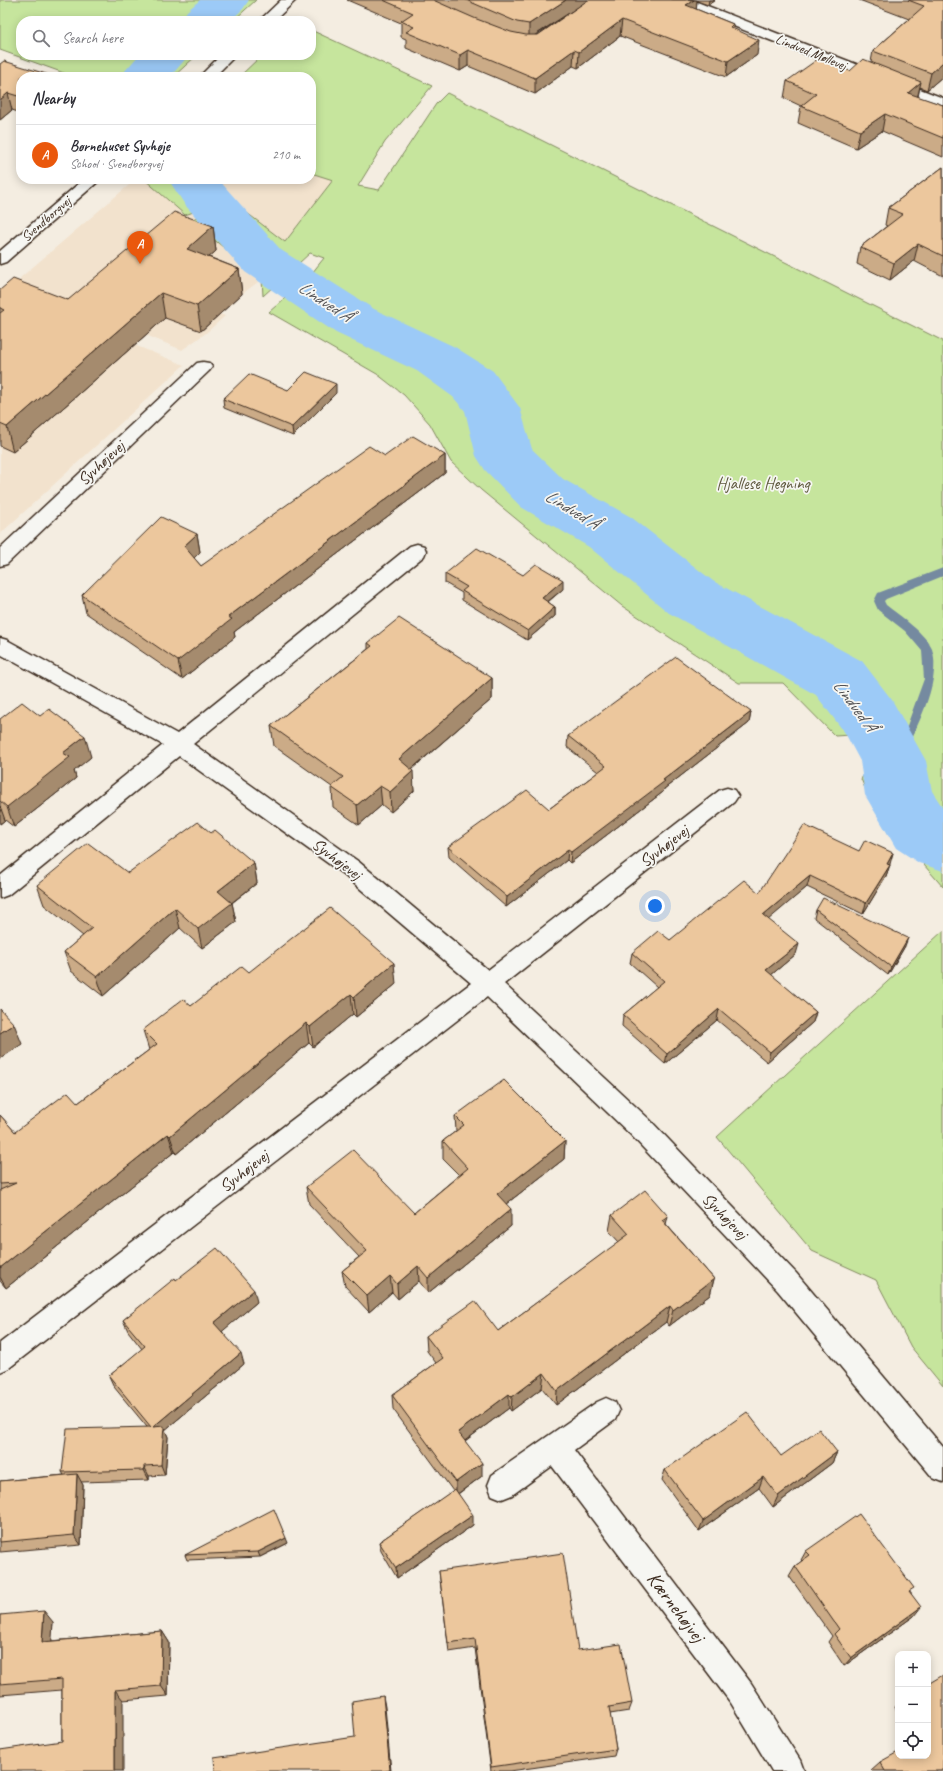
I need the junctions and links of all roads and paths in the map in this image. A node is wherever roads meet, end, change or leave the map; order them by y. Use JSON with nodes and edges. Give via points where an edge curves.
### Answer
{"nodes":[{"id":1,"x":289,"y":0,"type":"edge"},
{"id":2,"x":679,"y":0,"type":"edge"},
{"id":3,"x":271,"y":16,"type":"edge"},
{"id":4,"x":224,"y":60,"type":"edge"},
{"id":5,"x":211,"y":72,"type":"edge"},
{"id":6,"x":943,"y":103,"type":"edge"},
{"id":7,"x":87,"y":184,"type":"edge"},
{"id":8,"x":0,"y":259,"type":"edge"},
{"id":9,"x":203,"y":367,"type":"dead end"},
{"id":10,"x":417,"y":551,"type":"dead end"},
{"id":11,"x":0,"y":559,"type":"edge"},
{"id":12,"x":0,"y":645,"type":"edge"},
{"id":13,"x":178,"y":744,"type":"junction"},
{"id":14,"x":727,"y":796,"type":"dead end"},
{"id":15,"x":0,"y":889,"type":"edge"},
{"id":16,"x":488,"y":983,"type":"junction"},
{"id":17,"x":0,"y":1359,"type":"edge"},
{"id":18,"x":606,"y":1411,"type":"dead end"},
{"id":19,"x":554,"y":1448,"type":"junction"},
{"id":20,"x":943,"y":1468,"type":"edge"},
{"id":21,"x":502,"y":1485,"type":"dead end"},
{"id":22,"x":789,"y":1771,"type":"edge"}],
"edges":[{"from":1,"to":3,"type":"street"},
{"from":2,"to":6,"type":"street","name":"Lindved Møllevej"},
{"from":4,"to":5,"type":"street"},
{"from":7,"to":8,"type":"street","name":"Svendborgvej"},
{"from":9,"to":11,"type":"street","name":"Syvhøjevej"},
{"from":10,"to":13,"type":"street"},
{"from":12,"to":13,"type":"street","name":"Syvhøjevej"},
{"from":13,"to":15,"type":"street"},
{"from":13,"to":16,"type":"street","name":"Syvhøjevej","via":[[351,868]]},
{"from":14,"to":16,"type":"street","name":"Syvhøjevej"},
{"from":16,"to":17,"type":"street","name":"Syvhøjevej"},
{"from":16,"to":20,"type":"street","name":"Syvhøjevej","via":[[640,1127],[788,1282]]},
{"from":18,"to":19,"type":"street"},
{"from":19,"to":21,"type":"street"},
{"from":19,"to":22,"type":"street","name":"Kærnehøjvej","via":[[741,1693]]}]}
